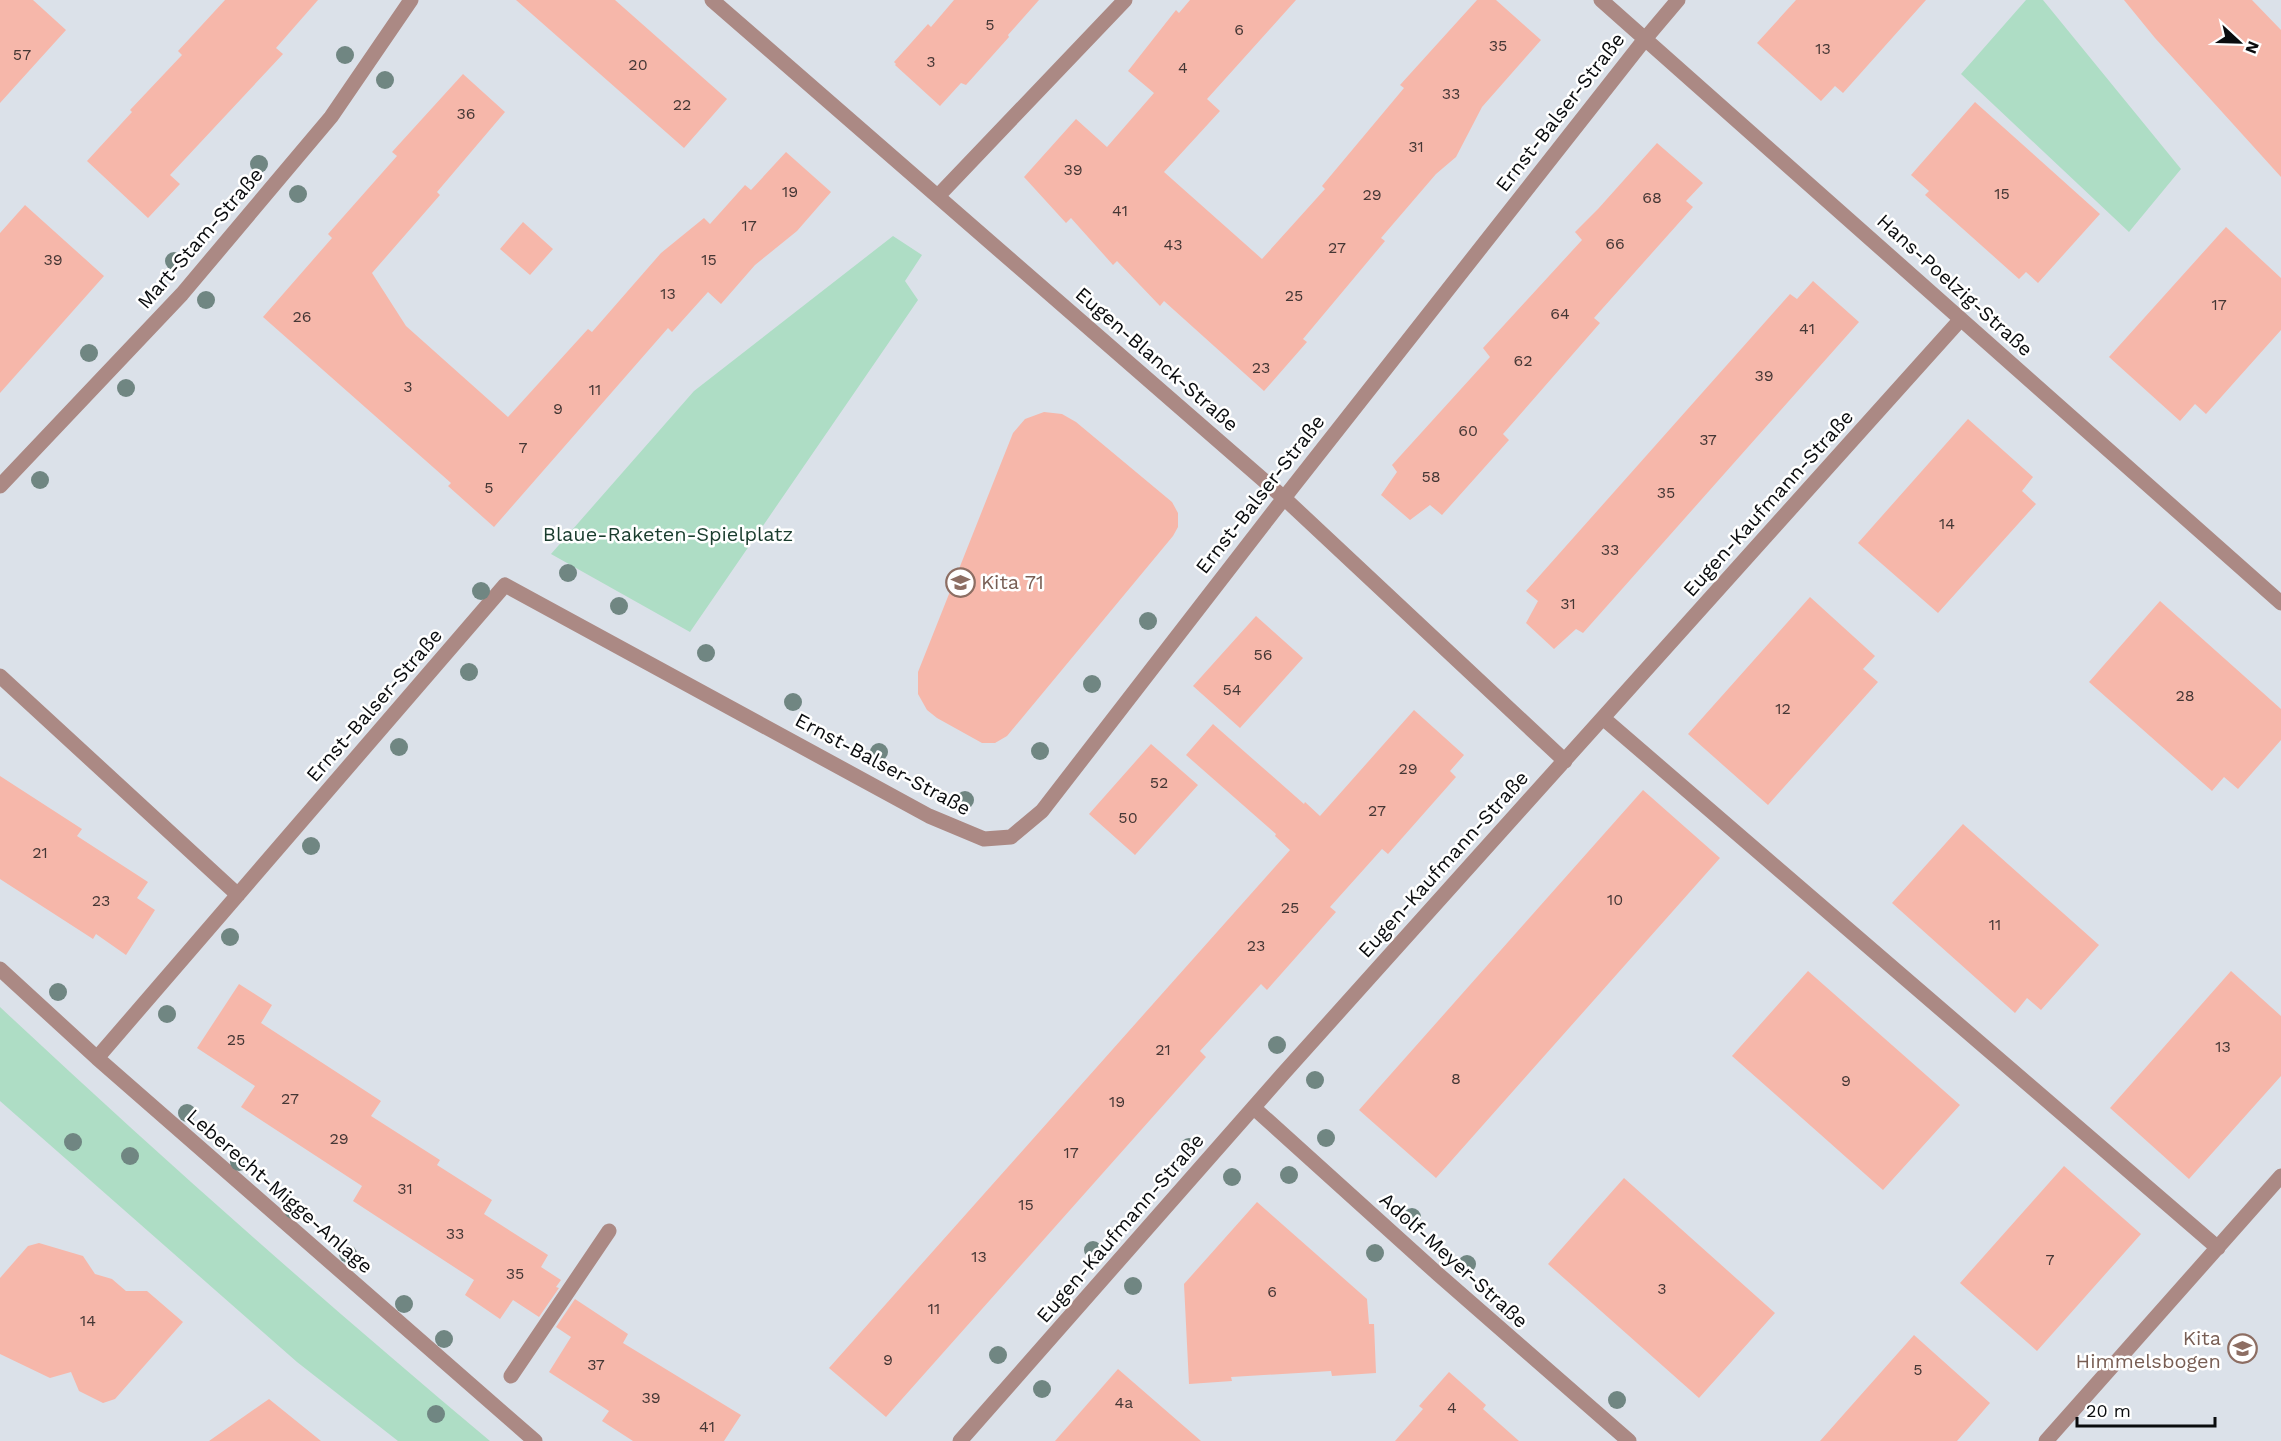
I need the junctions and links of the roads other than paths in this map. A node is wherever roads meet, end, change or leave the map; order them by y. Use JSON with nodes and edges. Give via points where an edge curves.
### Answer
{"nodes":[{"id":1,"x":411,"y":0,"type":"edge"},
{"id":2,"x":712,"y":0,"type":"edge"},
{"id":3,"x":1125,"y":0,"type":"edge"},
{"id":4,"x":1601,"y":0,"type":"edge"},
{"id":5,"x":1678,"y":0,"type":"edge"},
{"id":6,"x":1645,"y":39,"type":"junction"},
{"id":7,"x":938,"y":196,"type":"junction"},
{"id":8,"x":1961,"y":319,"type":"junction"},
{"id":9,"x":0,"y":486,"type":"edge"},
{"id":10,"x":1284,"y":498,"type":"junction"},
{"id":11,"x":2281,"y":603,"type":"edge"},
{"id":12,"x":0,"y":676,"type":"edge"},
{"id":13,"x":1603,"y":718,"type":"junction"},
{"id":14,"x":1565,"y":761,"type":"junction"},
{"id":15,"x":238,"y":895,"type":"junction"},
{"id":16,"x":0,"y":969,"type":"edge"},
{"id":17,"x":97,"y":1058,"type":"junction"},
{"id":18,"x":1254,"y":1108,"type":"junction"},
{"id":19,"x":2281,"y":1176,"type":"edge"},
{"id":20,"x":609,"y":1231,"type":"dead end"},
{"id":21,"x":2218,"y":1248,"type":"junction"},
{"id":22,"x":511,"y":1376,"type":"dead end"},
{"id":23,"x":535,"y":1441,"type":"edge"},
{"id":24,"x":960,"y":1441,"type":"edge"},
{"id":25,"x":1629,"y":1441,"type":"edge"},
{"id":26,"x":2046,"y":1441,"type":"edge"}],
"edges":[{"from":1,"to":9,"type":"street","name":"Mart-Stam-Straße","via":[[331,117],[189,285]]},
{"from":2,"to":7,"type":"street","name":"Eugen-Blanck-Straße"},
{"from":3,"to":7,"type":"street"},
{"from":4,"to":6,"type":"street","name":"Hans-Poelzig-Straße"},
{"from":5,"to":6,"type":"street","name":"Ernst-Balser-Straße"},
{"from":6,"to":8,"type":"street","name":"Hans-Poelzig-Straße"},
{"from":6,"to":10,"type":"street","name":"Ernst-Balser-Straße"},
{"from":7,"to":10,"type":"street","name":"Eugen-Blanck-Straße"},
{"from":8,"to":11,"type":"street","name":"Hans-Poelzig-Straße"},
{"from":8,"to":13,"type":"street","name":"Eugen-Kaufmann-Straße"},
{"from":10,"to":14,"type":"street","name":"Eugen-Blanck-Straße"},
{"from":10,"to":15,"type":"street","name":"Ernst-Balser-Straße","via":[[1042,811],[1011,837],[984,839],[929,816],[505,585]]},
{"from":12,"to":15,"type":"street"},
{"from":13,"to":14,"type":"street","name":"Eugen-Kaufmann-Straße"},
{"from":13,"to":21,"type":"street"},
{"from":14,"to":18,"type":"street","name":"Eugen-Kaufmann-Straße"},
{"from":15,"to":17,"type":"street","name":"Ernst-Balser-Straße"},
{"from":16,"to":17,"type":"street","name":"Leberecht-Migge-Anlage"},
{"from":17,"to":23,"type":"street","name":"Leberecht-Migge-Anlage"},
{"from":18,"to":24,"type":"street","name":"Eugen-Kaufmann-Straße"},
{"from":18,"to":25,"type":"street","name":"Adolf-Meyer-Straße"},
{"from":19,"to":21,"type":"street"},
{"from":20,"to":22,"type":"street"},
{"from":21,"to":26,"type":"street"}]}
